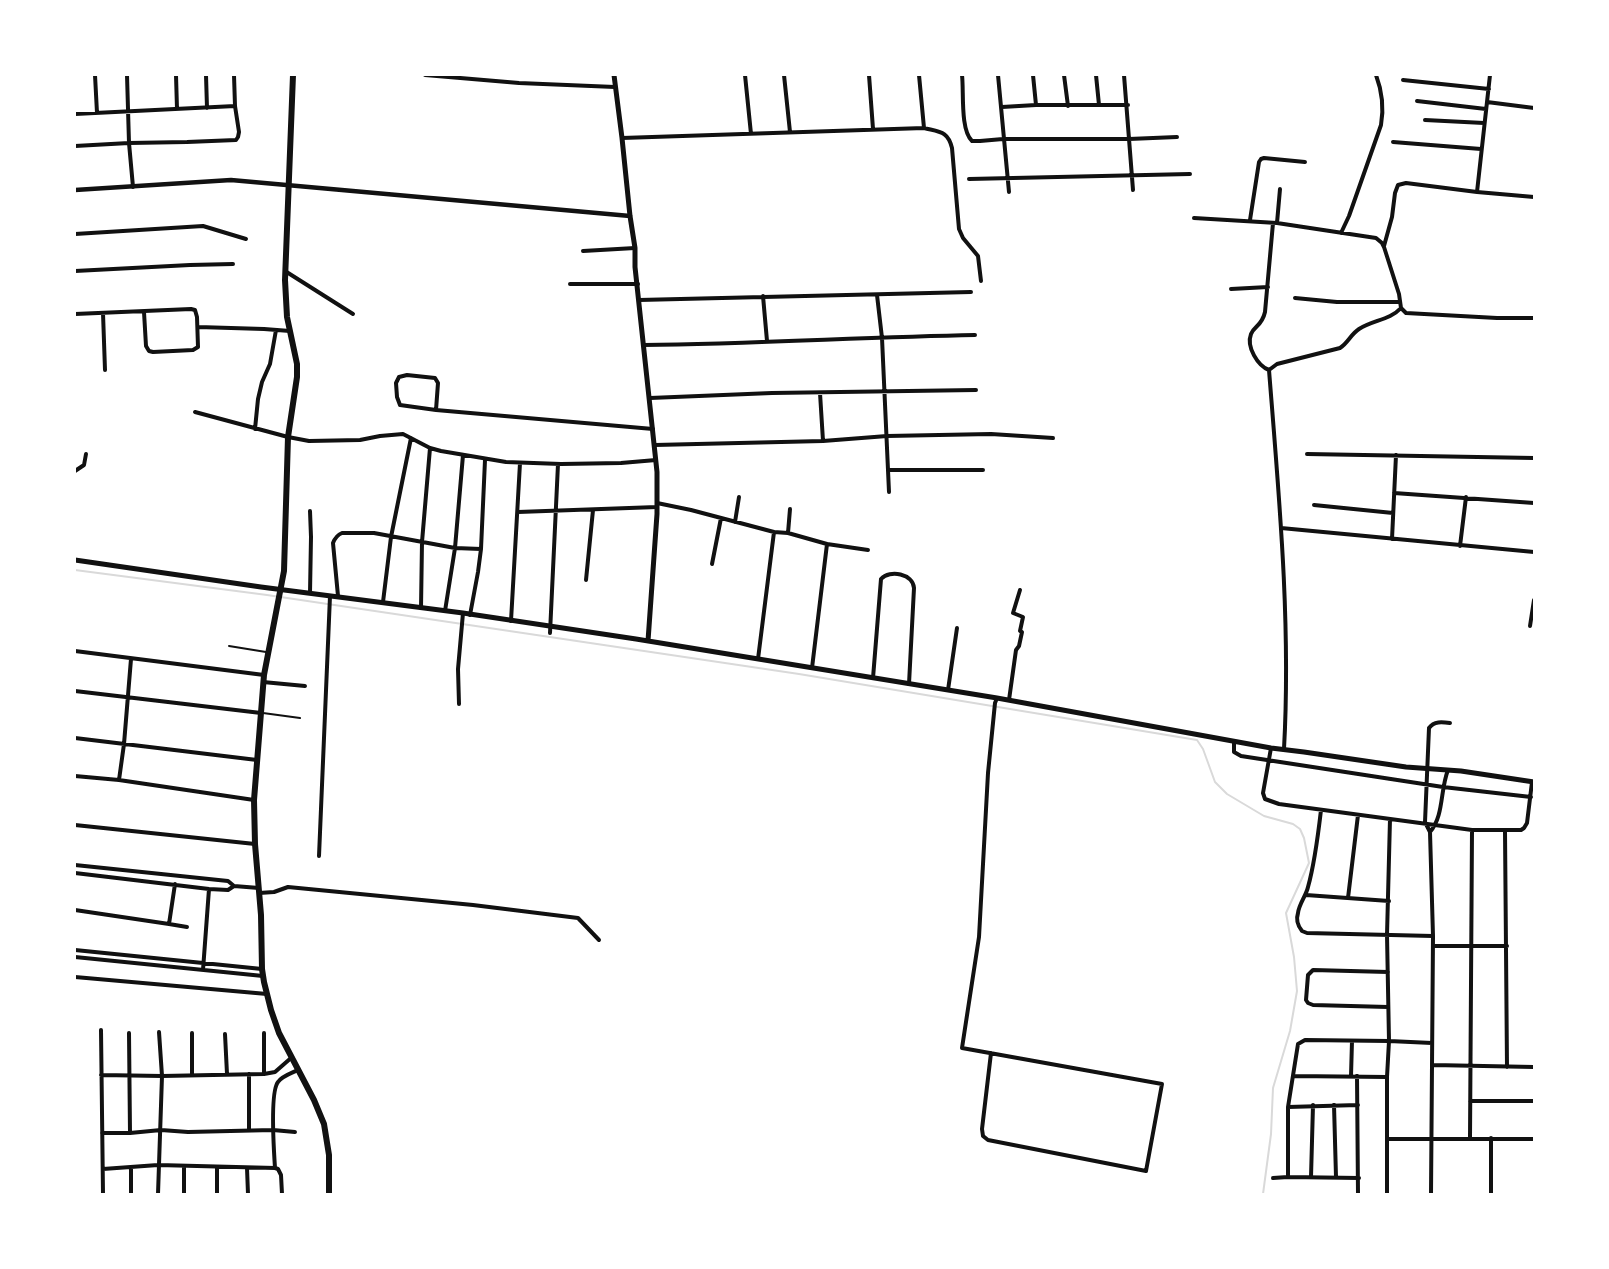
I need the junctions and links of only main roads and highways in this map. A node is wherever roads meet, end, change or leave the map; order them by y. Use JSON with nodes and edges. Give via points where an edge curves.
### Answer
{"nodes":[{"id":1,"x":293,"y":75,"type":"edge"},
{"id":2,"x":614,"y":75,"type":"edge"},
{"id":3,"x":75,"y":560,"type":"edge"},
{"id":4,"x":280,"y":591,"type":"junction"},
{"id":5,"x":648,"y":641,"type":"junction"},
{"id":6,"x":1533,"y":783,"type":"edge"},
{"id":7,"x":329,"y":1194,"type":"edge"}],
"edges":[{"from":1,"to":4,"type":"highway","via":[[285,271],[286,303],[297,377],[288,437],[284,571]]},
{"from":2,"to":5,"type":"main road","via":[[657,472]]},
{"from":3,"to":4,"type":"main road"},
{"from":4,"to":5,"type":"main road","via":[[383,602]]},
{"from":4,"to":7,"type":"highway","via":[[264,678],[254,800],[263,972],[279,1033],[324,1124],[329,1155]]},
{"from":5,"to":6,"type":"main road","via":[[1009,700],[1271,749]]}]}
